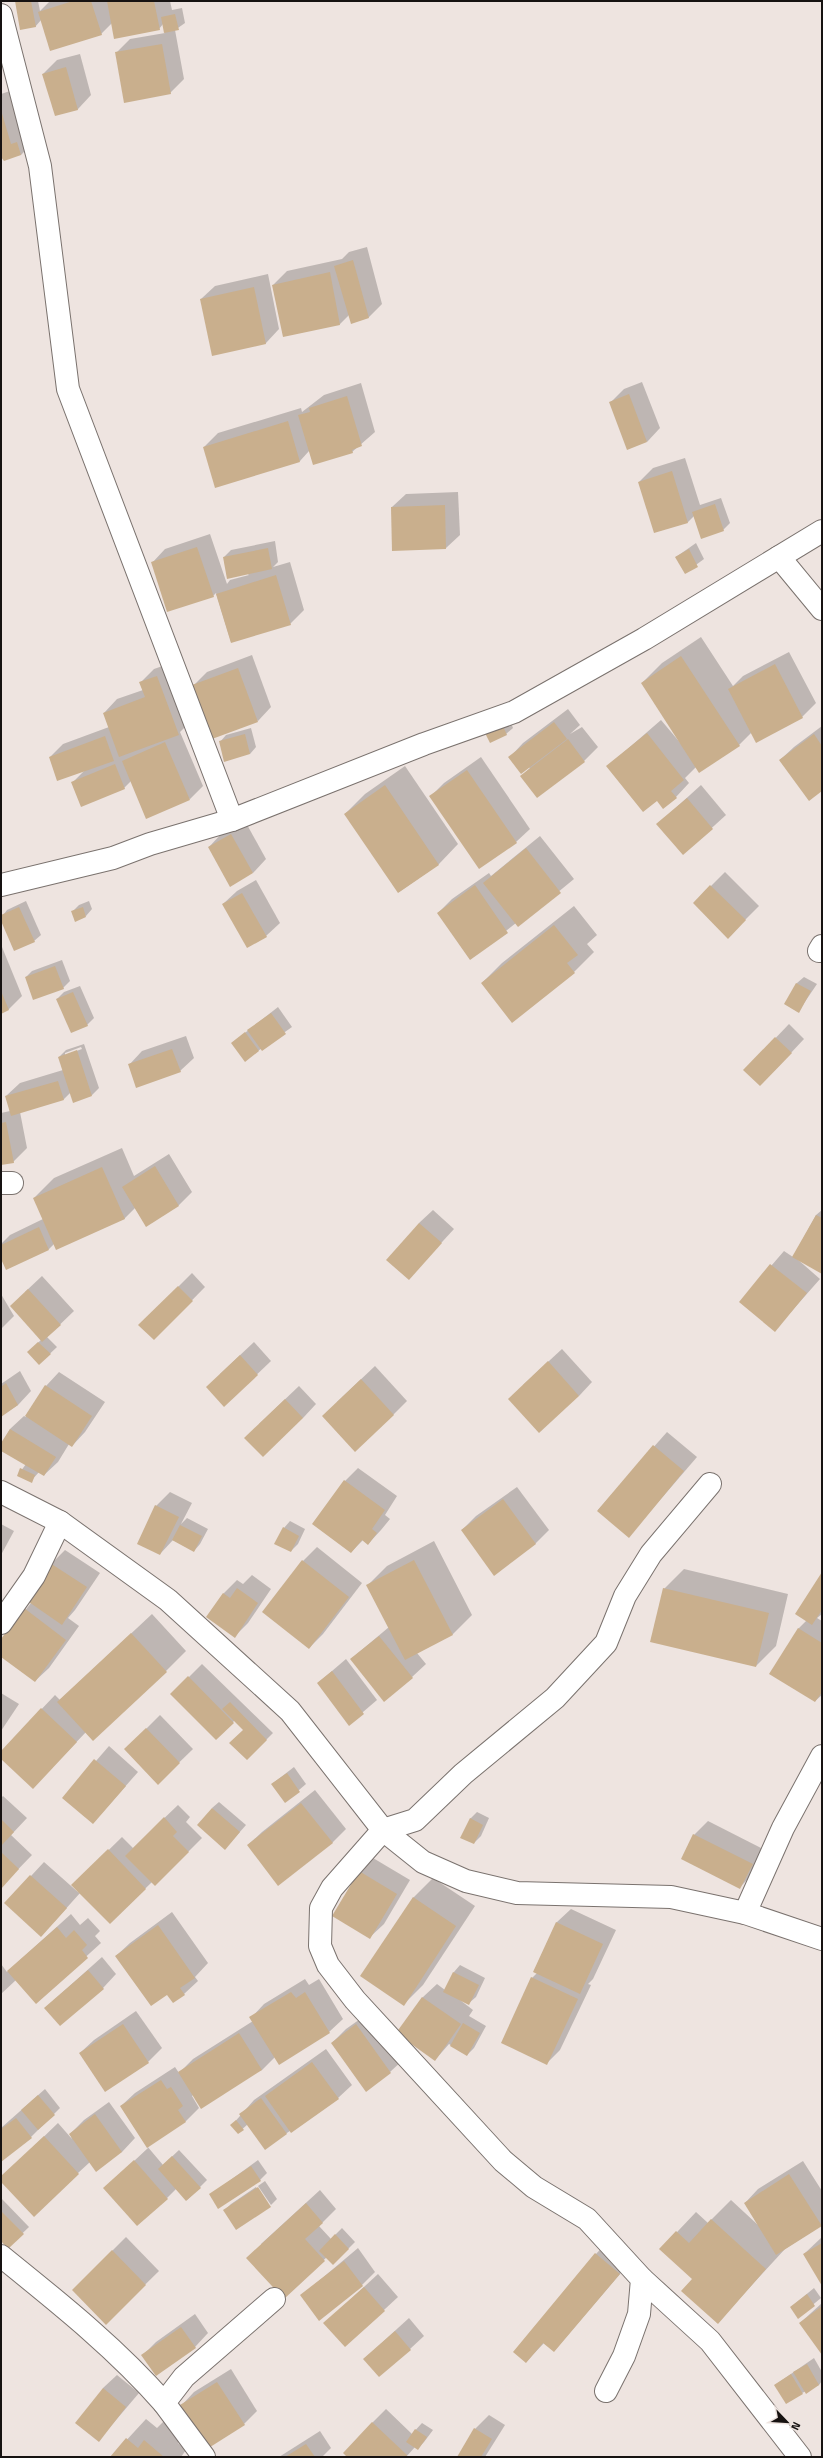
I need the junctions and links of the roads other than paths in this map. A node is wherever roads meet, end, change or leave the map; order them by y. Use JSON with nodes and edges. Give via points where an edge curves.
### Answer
{"nodes":[{"id":1,"x":1,"y":15,"type":"edge"},
{"id":2,"x":822,"y":531,"type":"edge"},
{"id":3,"x":779,"y":558,"type":"junction"},
{"id":4,"x":822,"y":609,"type":"edge"},
{"id":5,"x":232,"y":820,"type":"junction"},
{"id":6,"x":1,"y":885,"type":"edge"},
{"id":7,"x":710,"y":1484,"type":"dead end"},
{"id":8,"x":1,"y":1492,"type":"edge"},
{"id":9,"x":60,"y":1522,"type":"junction"},
{"id":10,"x":1,"y":1623,"type":"edge"},
{"id":11,"x":822,"y":1756,"type":"edge"},
{"id":12,"x":383,"y":1830,"type":"junction"},
{"id":13,"x":745,"y":1913,"type":"junction"},
{"id":14,"x":822,"y":1939,"type":"edge"},
{"id":15,"x":1,"y":2256,"type":"edge"},
{"id":16,"x":642,"y":2280,"type":"junction"},
{"id":17,"x":274,"y":2299,"type":"dead end"},
{"id":18,"x":606,"y":2392,"type":"dead end"},
{"id":19,"x":164,"y":2403,"type":"junction"},
{"id":20,"x":204,"y":2457,"type":"edge"},
{"id":21,"x":800,"y":2457,"type":"edge"}],
"edges":[{"from":1,"to":5,"type":"street","via":[[40,166],[68,389]]},
{"from":2,"to":3,"type":"street"},
{"from":3,"to":4,"type":"street"},
{"from":3,"to":5,"type":"street","via":[[575,680],[514,712],[424,744]]},
{"from":5,"to":6,"type":"street","via":[[150,844],[113,858]]},
{"from":7,"to":12,"type":"street","via":[[651,1554],[625,1596],[606,1643],[565,1687],[463,1774],[415,1820]]},
{"from":8,"to":9,"type":"street"},
{"from":9,"to":10,"type":"street","via":[[34,1576]]},
{"from":9,"to":12,"type":"street","via":[[168,1600],[290,1711]]},
{"from":11,"to":13,"type":"street","via":[[783,1828]]},
{"from":12,"to":13,"type":"street","via":[[424,1862],[466,1881],[517,1893],[671,1897]]},
{"from":12,"to":16,"type":"street","via":[[332,1888],[321,1908],[320,1946],[328,1965],[355,2000],[503,2161],[534,2186],[588,2219]]},
{"from":13,"to":14,"type":"street"},
{"from":15,"to":19,"type":"street","via":[[58,2301],[134,2368]]},
{"from":16,"to":18,"type":"street","via":[[639,2314],[624,2356]]},
{"from":16,"to":21,"type":"street","via":[[710,2341]]},
{"from":17,"to":19,"type":"street","via":[[184,2377]]},
{"from":19,"to":20,"type":"street"}]}
